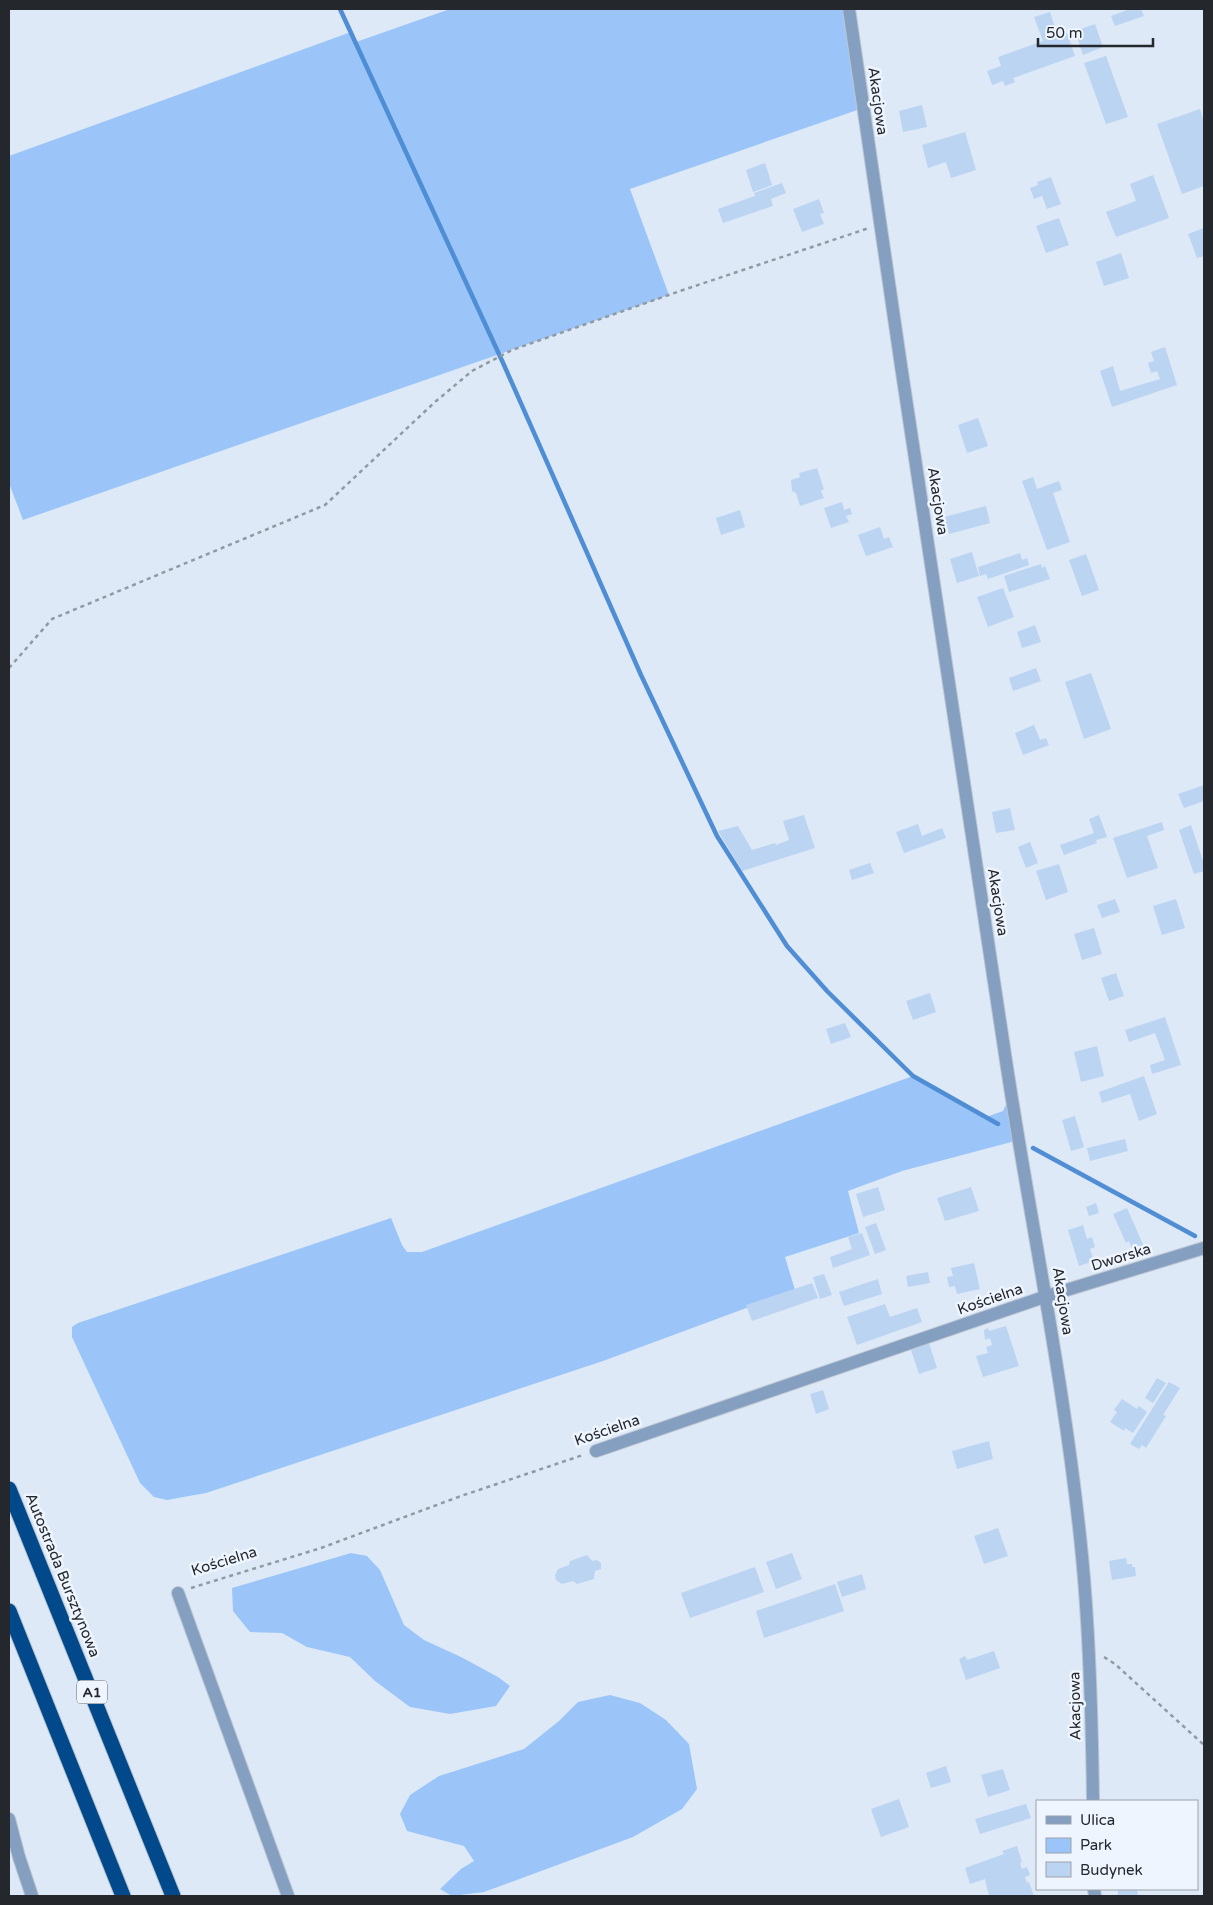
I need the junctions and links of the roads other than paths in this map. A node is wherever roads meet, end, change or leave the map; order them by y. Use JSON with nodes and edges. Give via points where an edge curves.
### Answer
{"nodes":[{"id":1,"x":849,"y":9,"type":"edge"},
{"id":2,"x":1202,"y":1250,"type":"edge"},
{"id":3,"x":1047,"y":1296,"type":"junction"},
{"id":4,"x":596,"y":1451,"type":"road end"},
{"id":5,"x":9,"y":1489,"type":"edge"},
{"id":6,"x":178,"y":1593,"type":"road end"},
{"id":7,"x":9,"y":1611,"type":"edge"},
{"id":8,"x":1093,"y":1800,"type":"edge"},
{"id":9,"x":9,"y":1818,"type":"edge"},
{"id":10,"x":32,"y":1896,"type":"edge"},
{"id":11,"x":124,"y":1896,"type":"edge"},
{"id":12,"x":173,"y":1896,"type":"edge"},
{"id":13,"x":288,"y":1896,"type":"edge"}],
"edges":[{"from":1,"to":3,"type":"street","name":"Akacjowa","via":[[1011,1094]]},
{"from":2,"to":3,"type":"street","name":"Dworska"},
{"from":3,"to":4,"type":"street","name":"Kościelna"},
{"from":3,"to":8,"type":"street","name":"Akacjowa","via":[[1081,1543],[1090,1654]]},
{"from":5,"to":12,"type":"highway","name":"Autostrada Bursztynowa","number":"A1"},
{"from":6,"to":13,"type":"street"},
{"from":7,"to":11,"type":"highway"},
{"from":9,"to":10,"type":"street"}]}
